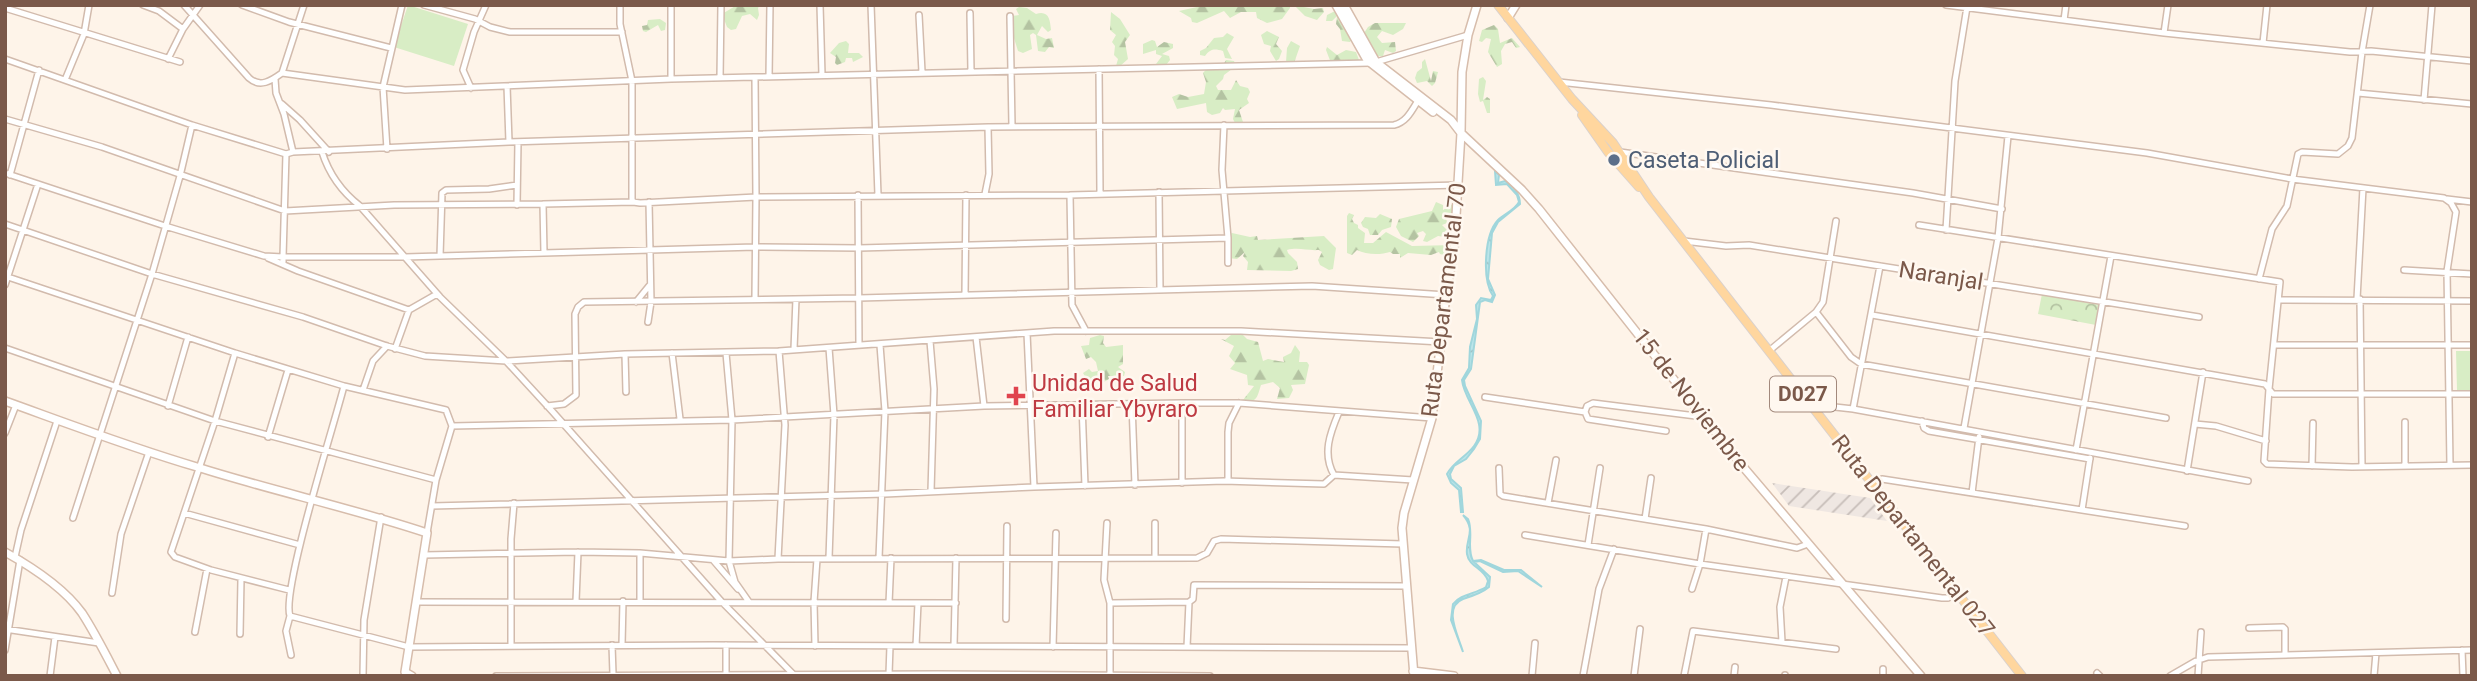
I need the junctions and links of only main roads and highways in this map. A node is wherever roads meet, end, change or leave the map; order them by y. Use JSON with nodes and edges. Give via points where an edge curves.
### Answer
{"nodes":[{"id":1,"x":1498,"y":5,"type":"edge"},
{"id":2,"x":1572,"y":99,"type":"junction"},
{"id":3,"x":1649,"y":197,"type":"junction"},
{"id":4,"x":2022,"y":676,"type":"edge"}],
"edges":[{"from":1,"to":2,"type":"main road","name":"Ruta Departamental 027","number":"D027"},
{"from":2,"to":3,"type":"main road","name":"Ruta Departamental 027","number":"D027","via":[[1608,152]]},
{"from":2,"to":3,"type":"main road","name":"Ruta Departamental 027","number":"D027","via":[[1620,152]]},
{"from":3,"to":4,"type":"main road","name":"Ruta Departamental 027","number":"D027"}]}
